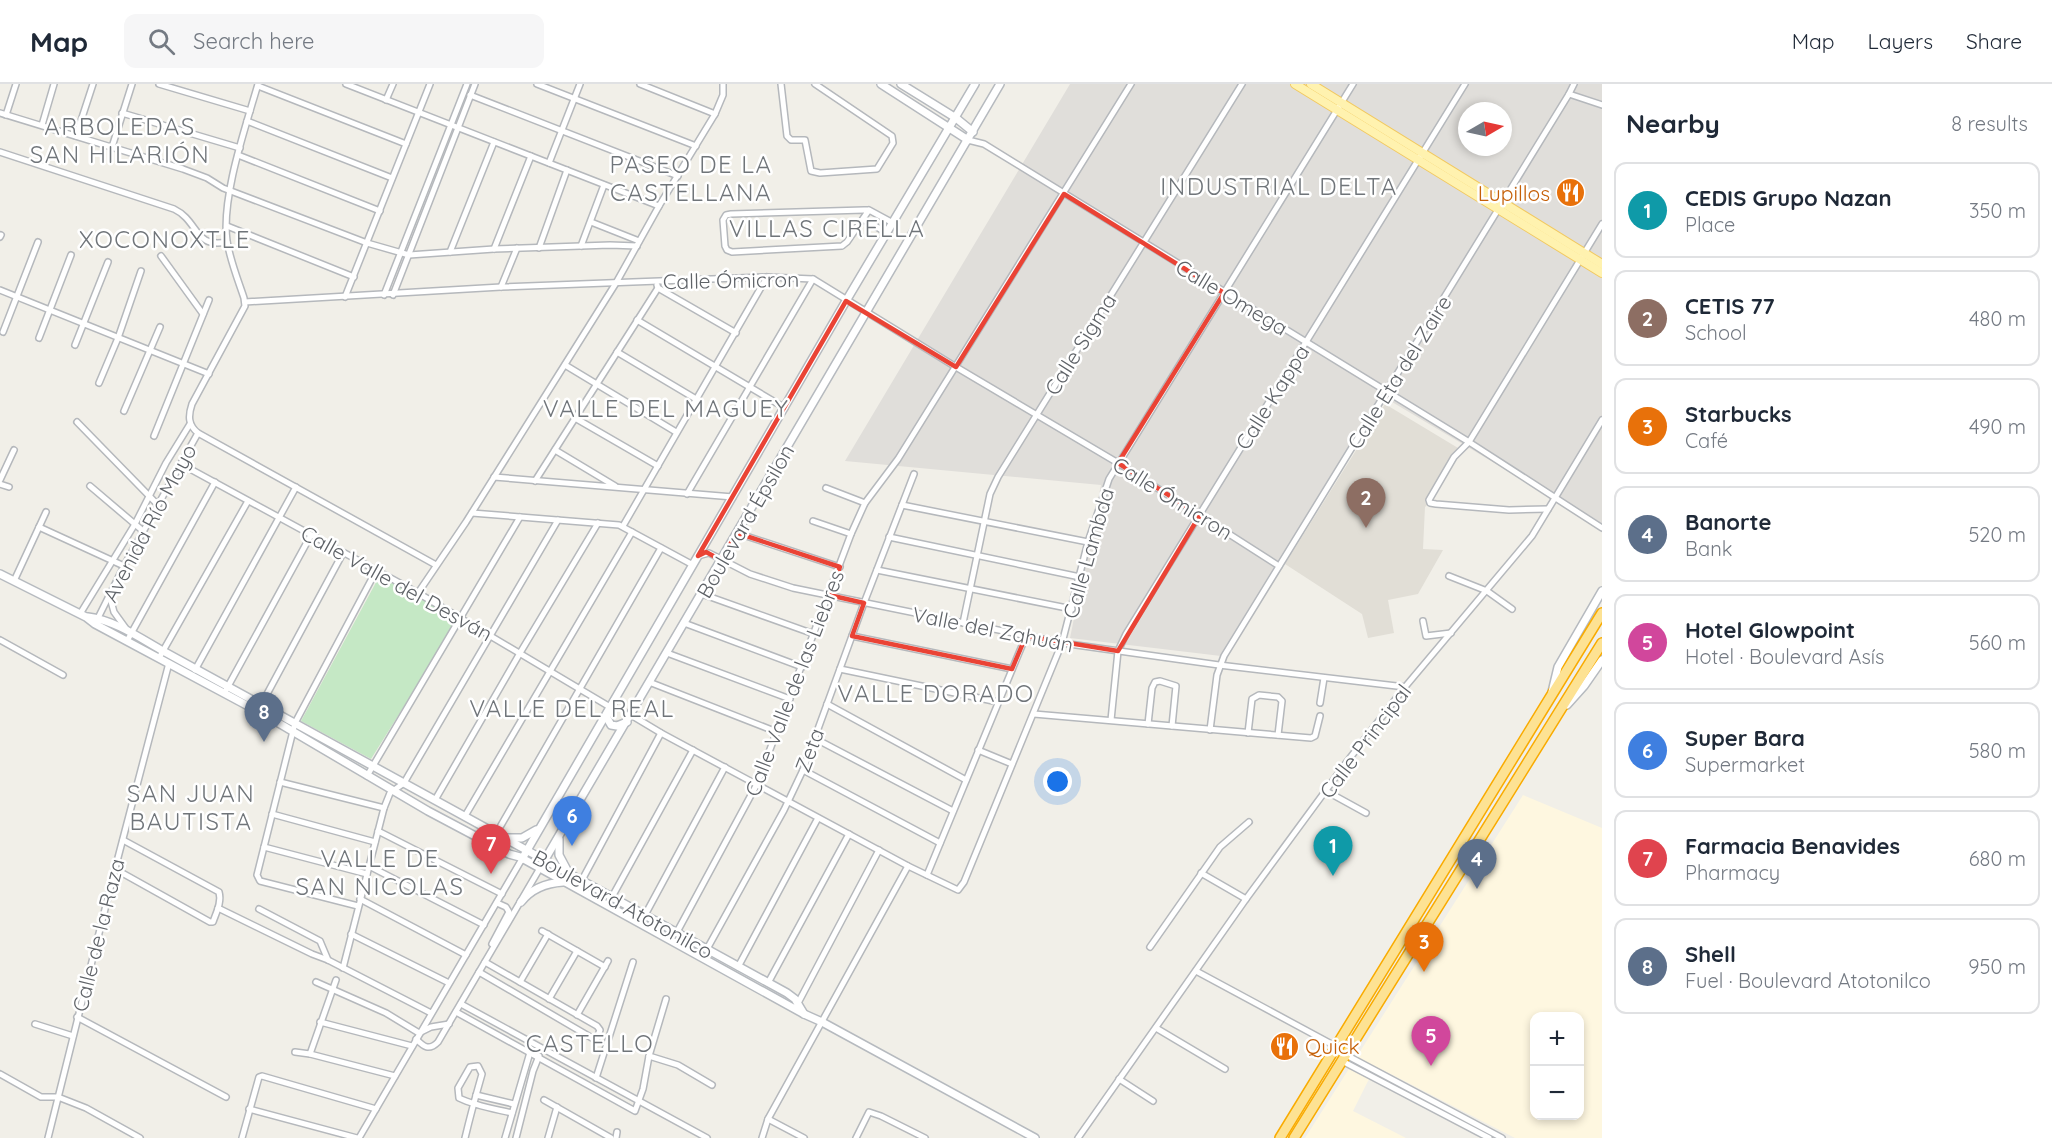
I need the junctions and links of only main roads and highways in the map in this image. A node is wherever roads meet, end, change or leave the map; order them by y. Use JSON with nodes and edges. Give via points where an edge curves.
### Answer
{"nodes":[{"id":1,"x":1295,"y":84,"type":"edge"},
{"id":2,"x":1311,"y":84,"type":"edge"},
{"id":3,"x":1420,"y":157,"type":"junction"},
{"id":4,"x":1582,"y":256,"type":"junction"},
{"id":5,"x":1602,"y":264,"type":"edge"},
{"id":6,"x":1602,"y":273,"type":"edge"},
{"id":7,"x":1602,"y":613,"type":"edge"},
{"id":8,"x":1602,"y":644,"type":"edge"},
{"id":9,"x":1280,"y":1138,"type":"edge"},
{"id":10,"x":1294,"y":1138,"type":"edge"}],
"edges":[{"from":1,"to":3,"type":"main road"},
{"from":2,"to":3,"type":"main road"},
{"from":3,"to":4,"type":"main road"},
{"from":4,"to":5,"type":"main road"},
{"from":4,"to":6,"type":"main road"},
{"from":7,"to":9,"type":"highway"},
{"from":8,"to":10,"type":"highway"}]}
